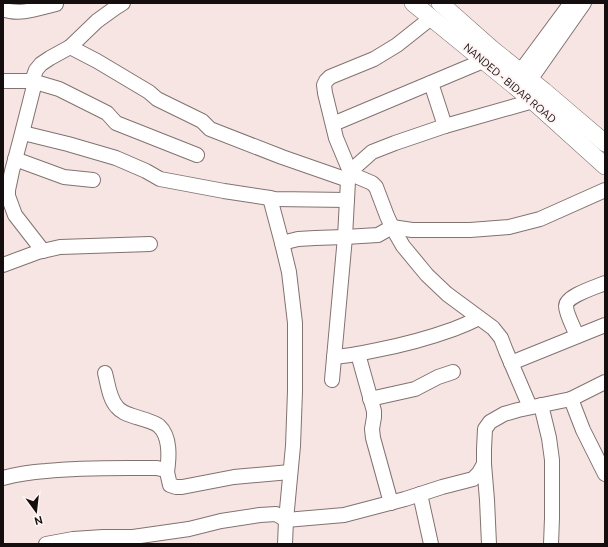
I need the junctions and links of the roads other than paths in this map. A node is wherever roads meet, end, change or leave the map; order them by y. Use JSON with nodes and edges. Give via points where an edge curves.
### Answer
{"nodes":[{"id":1,"x":122,"y":3,"type":"edge"},
{"id":2,"x":413,"y":3,"type":"edge"},
{"id":3,"x":440,"y":3,"type":"edge"},
{"id":4,"x":56,"y":4,"type":"dead end"},
{"id":5,"x":575,"y":4,"type":"edge"},
{"id":6,"x":3,"y":9,"type":"edge"},
{"id":7,"x":431,"y":18,"type":"junction"},
{"id":8,"x":70,"y":47,"type":"junction"},
{"id":9,"x":484,"y":61,"type":"junction"},
{"id":10,"x":525,"y":76,"type":"junction"},
{"id":11,"x":3,"y":81,"type":"edge"},
{"id":12,"x":34,"y":82,"type":"junction"},
{"id":13,"x":430,"y":83,"type":"junction"},
{"id":14,"x":533,"y":102,"type":"junction"},
{"id":15,"x":333,"y":124,"type":"junction"},
{"id":16,"x":445,"y":126,"type":"junction"},
{"id":17,"x":23,"y":132,"type":"junction"},
{"id":18,"x":605,"y":143,"type":"edge"},
{"id":19,"x":197,"y":155,"type":"dead end"},
{"id":20,"x":15,"y":159,"type":"junction"},
{"id":21,"x":605,"y":166,"type":"edge"},
{"id":22,"x":349,"y":177,"type":"junction"},
{"id":23,"x":93,"y":180,"type":"dead end"},
{"id":24,"x":605,"y":190,"type":"edge"},
{"id":25,"x":270,"y":198,"type":"junction"},
{"id":26,"x":347,"y":200,"type":"junction"},
{"id":27,"x":392,"y":228,"type":"junction"},
{"id":28,"x":345,"y":237,"type":"junction"},
{"id":29,"x":282,"y":243,"type":"junction"},
{"id":30,"x":150,"y":244,"type":"dead end"},
{"id":31,"x":43,"y":251,"type":"junction"},
{"id":32,"x":3,"y":265,"type":"edge"},
{"id":33,"x":605,"y":283,"type":"edge"},
{"id":34,"x":479,"y":318,"type":"junction"},
{"id":35,"x":605,"y":325,"type":"edge"},
{"id":36,"x":577,"y":336,"type":"junction"},
{"id":37,"x":358,"y":354,"type":"junction"},
{"id":38,"x":334,"y":357,"type":"junction"},
{"id":39,"x":511,"y":363,"type":"junction"},
{"id":40,"x":453,"y":372,"type":"dead end"},
{"id":41,"x":105,"y":373,"type":"dead end"},
{"id":42,"x":332,"y":380,"type":"dead end"},
{"id":43,"x":605,"y":382,"type":"edge"},
{"id":44,"x":370,"y":399,"type":"junction"},
{"id":45,"x":571,"y":399,"type":"junction"},
{"id":46,"x":536,"y":406,"type":"junction"},
{"id":47,"x":484,"y":464,"type":"junction"},
{"id":48,"x":167,"y":472,"type":"junction"},
{"id":49,"x":290,"y":472,"type":"junction"},
{"id":50,"x":605,"y":474,"type":"edge"},
{"id":51,"x":3,"y":478,"type":"edge"},
{"id":52,"x":420,"y":494,"type":"junction"},
{"id":53,"x":391,"y":503,"type":"junction"},
{"id":54,"x":286,"y":520,"type":"junction"},
{"id":55,"x":46,"y":544,"type":"edge"},
{"id":56,"x":285,"y":544,"type":"edge"},
{"id":57,"x":431,"y":544,"type":"edge"},
{"id":58,"x":489,"y":544,"type":"edge"},
{"id":59,"x":551,"y":544,"type":"edge"}],
"edges":[{"from":1,"to":8,"type":"street","via":[[97,21]]},
{"from":2,"to":7,"type":"main road","name":"NANDED - BIDAR ROAD"},
{"from":3,"to":10,"type":"main road","name":"NANDED - BIDAR ROAD"},
{"from":4,"to":6,"type":"street","via":[[21,12]]},
{"from":5,"to":10,"type":"street"},
{"from":7,"to":9,"type":"main road","name":"NANDED - BIDAR ROAD"},
{"from":7,"to":15,"type":"street","via":[[397,45],[374,59],[326,81],[325,93]]},
{"from":8,"to":12,"type":"street","via":[[41,64],[36,70]]},
{"from":8,"to":22,"type":"street","via":[[157,99],[202,121],[210,129],[282,157]]},
{"from":9,"to":13,"type":"street"},
{"from":9,"to":14,"type":"main road","name":"NANDED - BIDAR ROAD"},
{"from":10,"to":18,"type":"main road","name":"NANDED - BIDAR ROAD"},
{"from":11,"to":12,"type":"street"},
{"from":12,"to":17,"type":"street"},
{"from":12,"to":19,"type":"street","via":[[60,89],[107,113],[116,123]]},
{"from":13,"to":15,"type":"street"},
{"from":13,"to":16,"type":"street"},
{"from":14,"to":16,"type":"street"},
{"from":14,"to":21,"type":"main road","name":"NANDED - BIDAR ROAD"},
{"from":15,"to":22,"type":"street"},
{"from":16,"to":22,"type":"street","via":[[372,152],[354,168]]},
{"from":17,"to":20,"type":"street"},
{"from":17,"to":25,"type":"street","via":[[116,158],[160,179]]},
{"from":20,"to":23,"type":"street","via":[[64,177]]},
{"from":20,"to":31,"type":"street","via":[[8,196],[15,215]]},
{"from":22,"to":26,"type":"street"},
{"from":22,"to":27,"type":"street","via":[[372,183],[376,187]]},
{"from":24,"to":27,"type":"street","via":[[540,219],[509,227],[470,230]]},
{"from":25,"to":26,"type":"street"},
{"from":25,"to":29,"type":"street"},
{"from":26,"to":28,"type":"street"},
{"from":27,"to":28,"type":"street","via":[[378,235]]},
{"from":27,"to":34,"type":"street","via":[[403,246],[428,275],[447,294]]},
{"from":28,"to":29,"type":"street"},
{"from":28,"to":38,"type":"street"},
{"from":29,"to":49,"type":"street","via":[[289,272],[295,323],[295,390]]},
{"from":30,"to":31,"type":"street","via":[[60,247]]},
{"from":31,"to":32,"type":"street"},
{"from":33,"to":36,"type":"street","via":[[566,301],[566,311]]},
{"from":34,"to":37,"type":"street","via":[[424,339]]},
{"from":34,"to":39,"type":"street","via":[[493,328],[501,338]]},
{"from":35,"to":36,"type":"street"},
{"from":36,"to":39,"type":"street"},
{"from":37,"to":38,"type":"street"},
{"from":37,"to":44,"type":"street"},
{"from":38,"to":42,"type":"street"},
{"from":39,"to":46,"type":"street"},
{"from":40,"to":44,"type":"street","via":[[415,389]]},
{"from":41,"to":48,"type":"street","via":[[111,398],[118,408],[124,413],[158,425],[165,434],[169,458]]},
{"from":43,"to":45,"type":"street"},
{"from":44,"to":53,"type":"street","via":[[374,411],[372,429]]},
{"from":45,"to":46,"type":"street"},
{"from":45,"to":50,"type":"street"},
{"from":46,"to":47,"type":"street","via":[[504,414],[490,422],[486,429]]},
{"from":46,"to":59,"type":"street","via":[[549,438],[552,460]]},
{"from":47,"to":52,"type":"street","via":[[473,479]]},
{"from":47,"to":58,"type":"street"},
{"from":48,"to":49,"type":"street","via":[[170,485],[182,487],[234,477]]},
{"from":48,"to":51,"type":"street","via":[[157,468],[68,468]]},
{"from":49,"to":54,"type":"street"},
{"from":52,"to":53,"type":"street"},
{"from":52,"to":57,"type":"street"},
{"from":53,"to":54,"type":"street","via":[[344,515]]},
{"from":54,"to":55,"type":"street","via":[[276,514],[260,515],[140,536],[103,537]]},
{"from":54,"to":56,"type":"street"}]}
